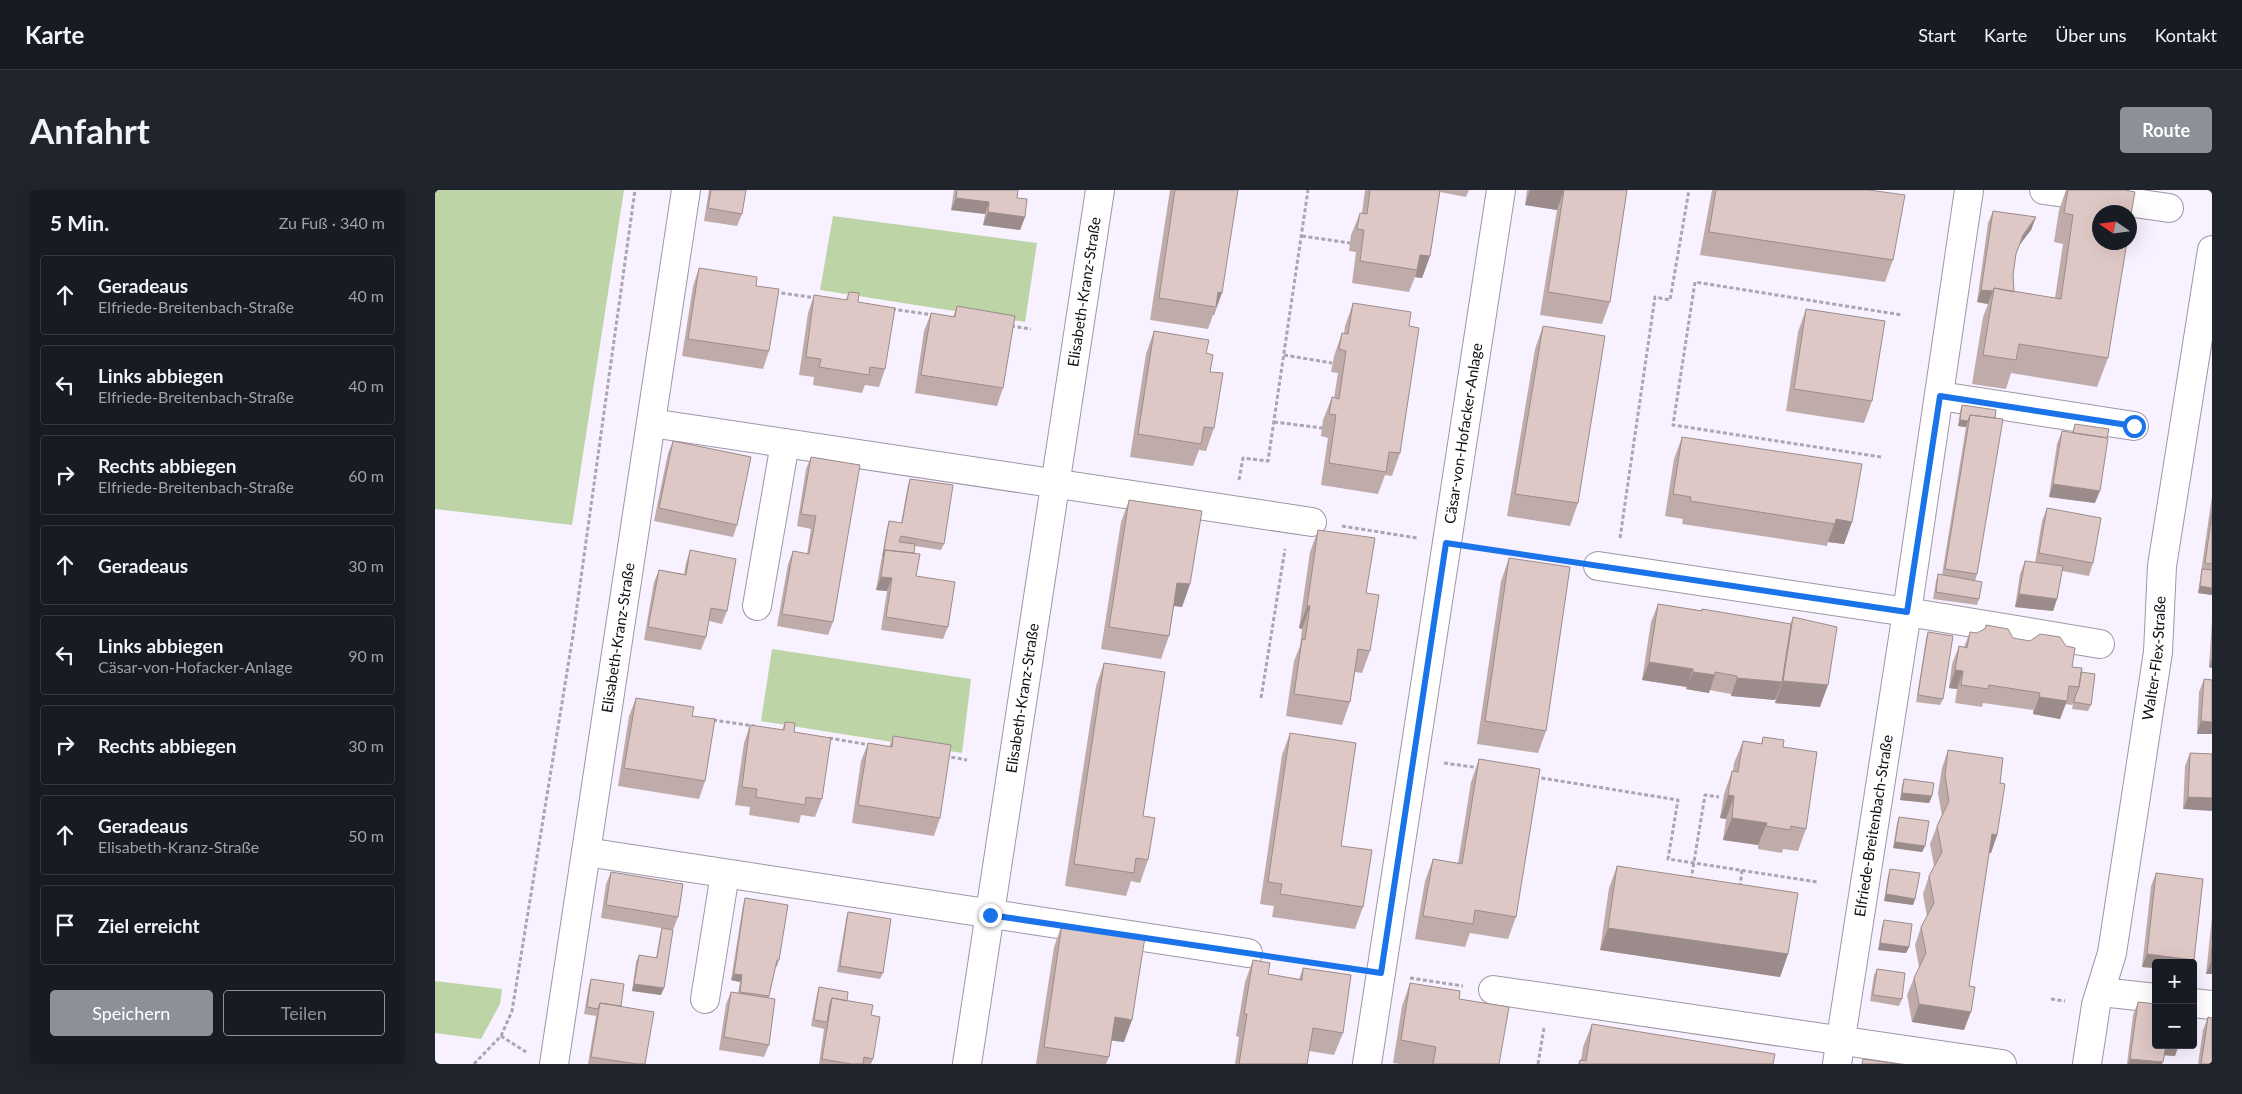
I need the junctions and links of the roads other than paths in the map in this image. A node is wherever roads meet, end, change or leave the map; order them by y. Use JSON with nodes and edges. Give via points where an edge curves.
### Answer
{"nodes":[{"id":1,"x":687,"y":190,"type":"edge"},
{"id":2,"x":1100,"y":190,"type":"edge"},
{"id":3,"x":1501,"y":190,"type":"edge"},
{"id":4,"x":1969,"y":190,"type":"edge"},
{"id":5,"x":2044,"y":190,"type":"edge"},
{"id":6,"x":2169,"y":208,"type":"dead end"},
{"id":7,"x":2212,"y":250,"type":"edge"},
{"id":8,"x":2201,"y":388,"type":"edge"},
{"id":9,"x":1940,"y":396,"type":"junction"},
{"id":10,"x":651,"y":423,"type":"junction"},
{"id":11,"x":2134,"y":426,"type":"dead end"},
{"id":12,"x":785,"y":443,"type":"junction"},
{"id":13,"x":1056,"y":482,"type":"junction"},
{"id":14,"x":1301,"y":520,"type":"road end"},
{"id":15,"x":1607,"y":567,"type":"road end"},
{"id":16,"x":757,"y":606,"type":"dead end"},
{"id":17,"x":1907,"y":612,"type":"junction"},
{"id":18,"x":2101,"y":644,"type":"dead end"},
{"id":19,"x":586,"y":852,"type":"junction"},
{"id":20,"x":725,"y":874,"type":"junction"},
{"id":21,"x":990,"y":915,"type":"junction"},
{"id":22,"x":1248,"y":954,"type":"road end"},
{"id":23,"x":1493,"y":990,"type":"road end"},
{"id":24,"x":2101,"y":992,"type":"junction"},
{"id":25,"x":2152,"y":998,"type":"edge"},
{"id":26,"x":705,"y":999,"type":"dead end"},
{"id":27,"x":2197,"y":1003,"type":"edge"},
{"id":28,"x":2212,"y":1005,"type":"edge"},
{"id":29,"x":1839,"y":1052,"type":"edge"},
{"id":30,"x":554,"y":1064,"type":"edge"},
{"id":31,"x":967,"y":1064,"type":"edge"},
{"id":32,"x":1367,"y":1064,"type":"edge"},
{"id":33,"x":2003,"y":1064,"type":"edge"},
{"id":34,"x":2087,"y":1064,"type":"edge"}],
"edges":[{"from":1,"to":10,"type":"street","name":"Elisabeth-Kranz-Straße"},
{"from":2,"to":13,"type":"street","name":"Elisabeth-Kranz-Straße"},
{"from":3,"to":32,"type":"street","name":"Cäsar-von-Hofacker-Anlage"},
{"from":4,"to":9,"type":"street","name":"Elfriede-Breitenbach-Straße"},
{"from":5,"to":6,"type":"street"},
{"from":7,"to":8,"type":"street","name":"Walter-Flex-Straße"},
{"from":8,"to":24,"type":"street","name":"Walter-Flex-Straße","via":[[2162,566],[2158,652],[2112,953]]},
{"from":9,"to":11,"type":"street"},
{"from":9,"to":17,"type":"street","name":"Elfriede-Breitenbach-Straße"},
{"from":10,"to":12,"type":"street"},
{"from":10,"to":19,"type":"street","name":"Elisabeth-Kranz-Straße"},
{"from":12,"to":13,"type":"street"},
{"from":12,"to":16,"type":"street"},
{"from":13,"to":14,"type":"street"},
{"from":13,"to":21,"type":"street","name":"Elisabeth-Kranz-Straße"},
{"from":15,"to":17,"type":"street"},
{"from":17,"to":18,"type":"street"},
{"from":17,"to":29,"type":"street","name":"Elfriede-Breitenbach-Straße"},
{"from":19,"to":20,"type":"street"},
{"from":19,"to":30,"type":"street","name":"Elisabeth-Kranz-Straße"},
{"from":20,"to":21,"type":"street"},
{"from":20,"to":26,"type":"street"},
{"from":21,"to":22,"type":"street"},
{"from":21,"to":31,"type":"street","name":"Elisabeth-Kranz-Straße"},
{"from":23,"to":29,"type":"street"},
{"from":24,"to":25,"type":"street"},
{"from":24,"to":34,"type":"street","name":"Walter-Flex-Straße"},
{"from":27,"to":28,"type":"street"},
{"from":29,"to":33,"type":"street"}]}
